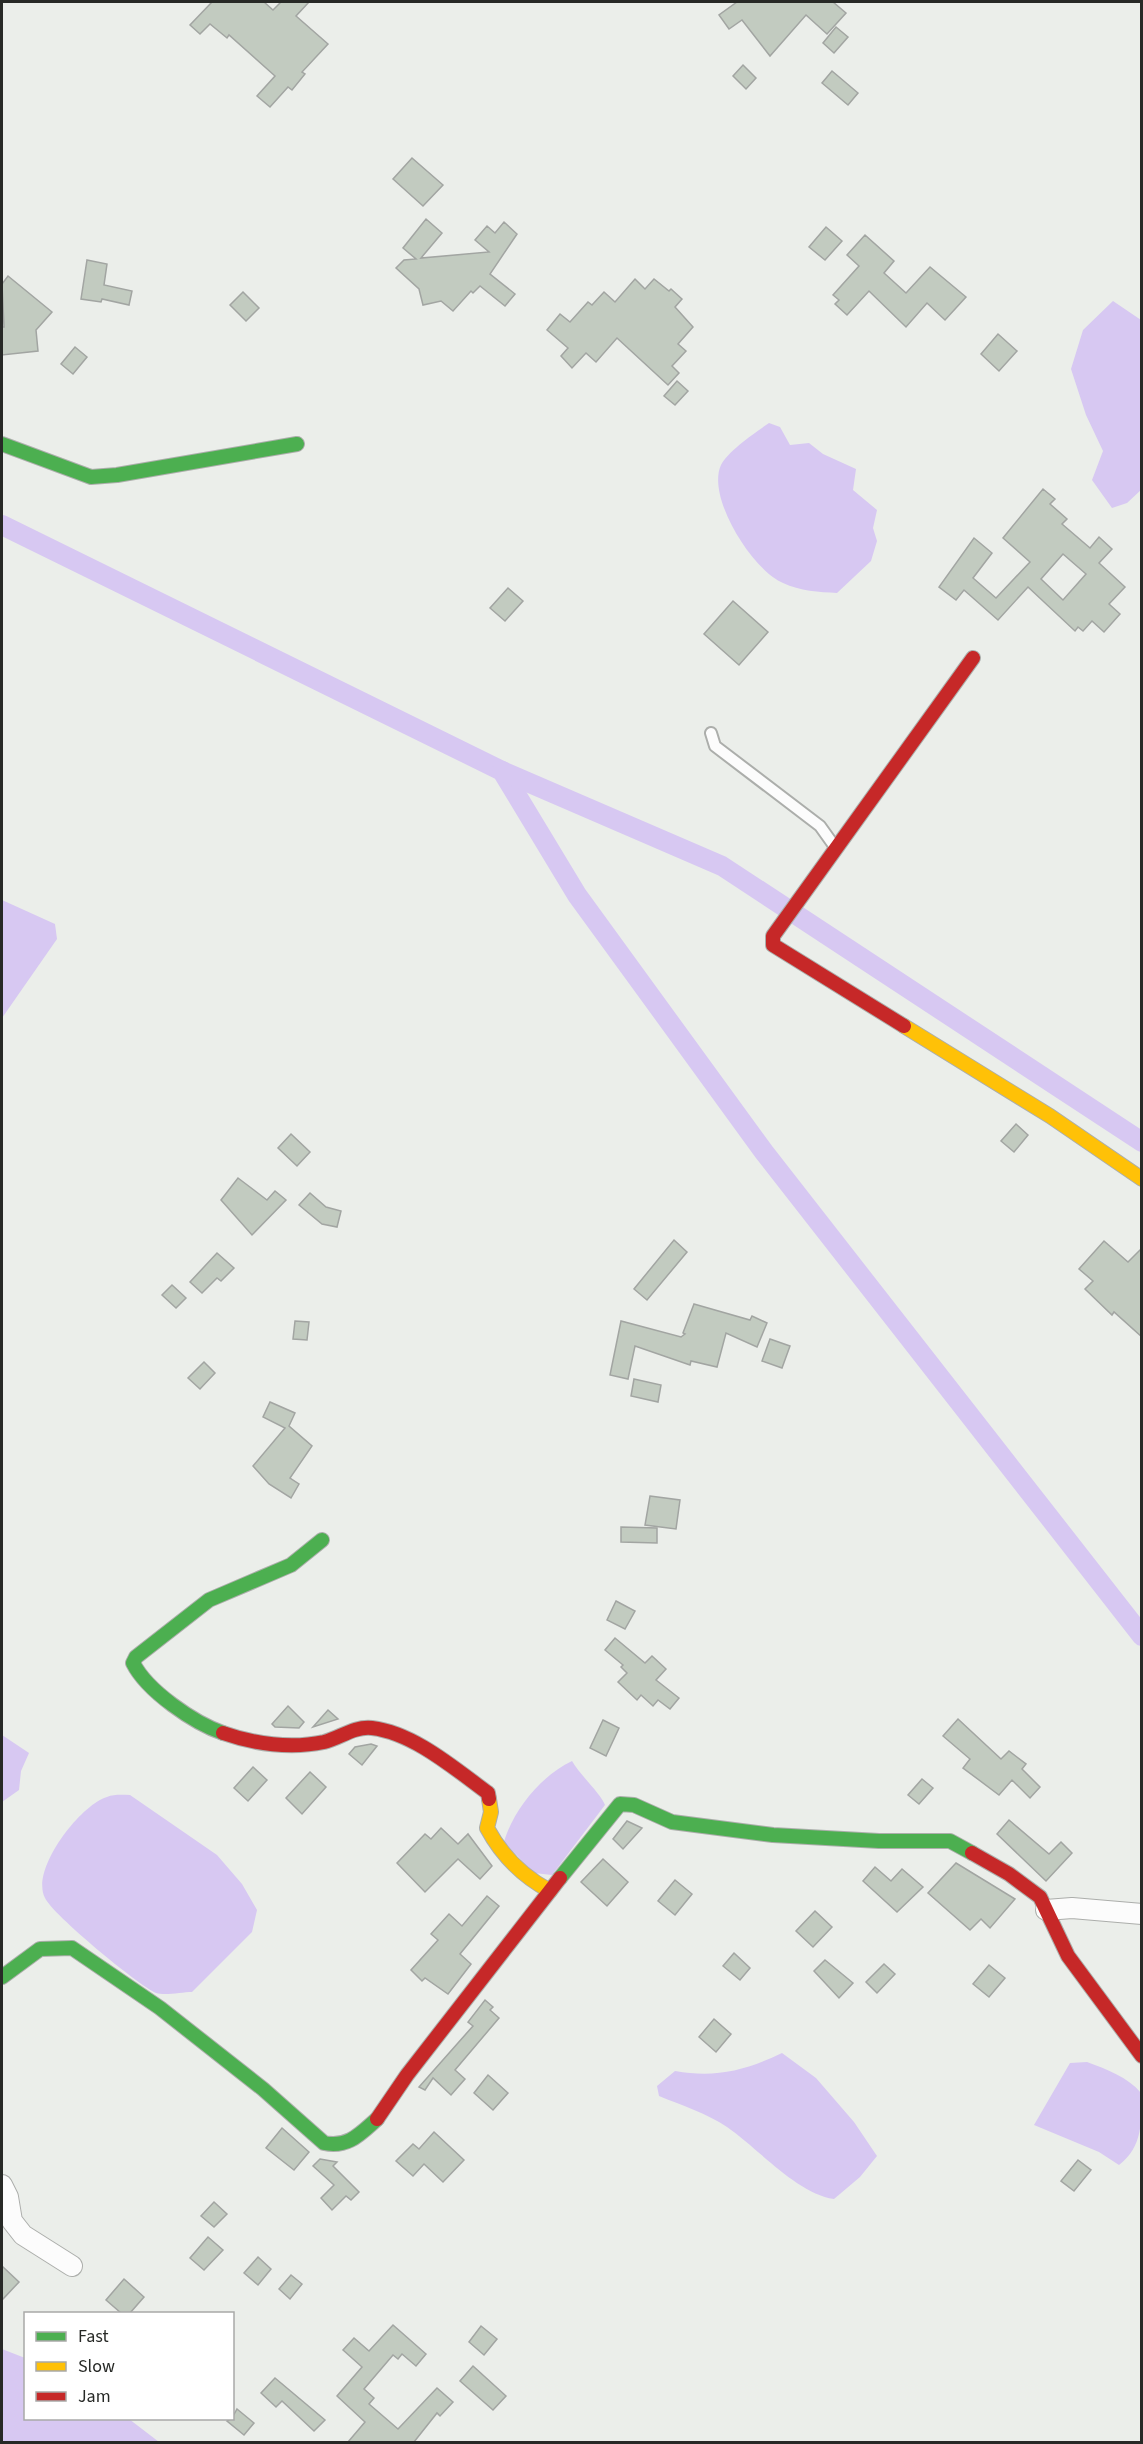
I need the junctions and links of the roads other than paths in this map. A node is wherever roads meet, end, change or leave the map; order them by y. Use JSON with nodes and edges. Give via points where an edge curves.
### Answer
{"nodes":[{"id":1,"x":2,"y":444,"type":"edge"},
{"id":2,"x":297,"y":444,"type":"dead end"},
{"id":3,"x":973,"y":658,"type":"dead end"},
{"id":4,"x":711,"y":733,"type":"dead end"},
{"id":5,"x":835,"y":848,"type":"junction"},
{"id":6,"x":1142,"y":1179,"type":"edge"},
{"id":7,"x":322,"y":1540,"type":"dead end"},
{"id":8,"x":550,"y":1891,"type":"junction"},
{"id":9,"x":1046,"y":1910,"type":"junction"},
{"id":10,"x":1142,"y":1914,"type":"edge"},
{"id":11,"x":2,"y":1977,"type":"edge"},
{"id":12,"x":1142,"y":2056,"type":"edge"},
{"id":13,"x":2,"y":2185,"type":"edge"},
{"id":14,"x":72,"y":2266,"type":"dead end"}],
"edges":[{"from":1,"to":2,"type":"street","via":[[91,477]]},
{"from":3,"to":5,"type":"street"},
{"from":4,"to":5,"type":"lane","via":[[715,746],[820,826]]},
{"from":5,"to":6,"type":"street","via":[[773,936],[773,945],[1050,1116]]},
{"from":7,"to":8,"type":"street","via":[[291,1565],[209,1600],[136,1657],[136,1669],[194,1720],[235,1739],[318,1743],[358,1727],[371,1728],[383,1730],[447,1763],[488,1793],[491,1812],[487,1828],[506,1859],[532,1882]]},
{"from":8,"to":9,"type":"street","via":[[620,1804],[634,1805],[672,1822],[773,1835],[950,1841],[1009,1874],[1040,1897]]},
{"from":8,"to":11,"type":"street","via":[[378,2118],[353,2140],[338,2146],[324,2143],[160,2008],[72,1948],[40,1949]]},
{"from":9,"to":10,"type":"street","via":[[1072,1908]]},
{"from":9,"to":12,"type":"street","via":[[1068,1956]]},
{"from":13,"to":14,"type":"street","via":[[12,2221],[23,2235]]}]}
